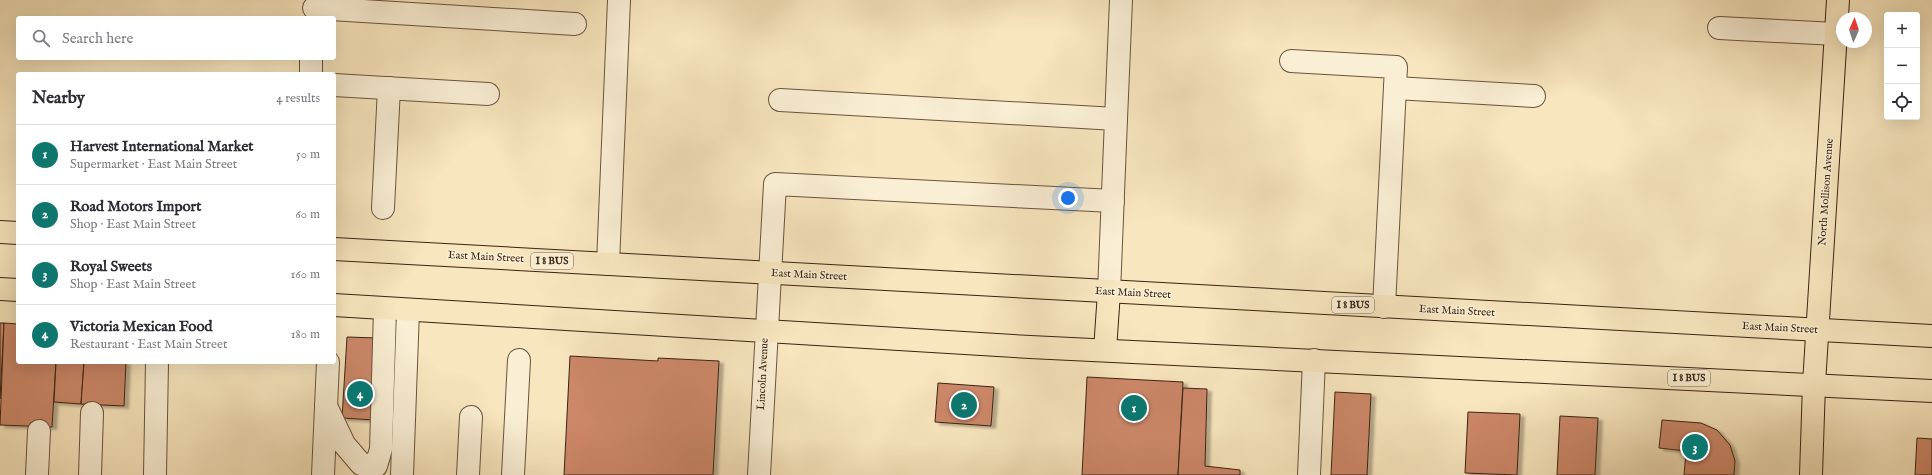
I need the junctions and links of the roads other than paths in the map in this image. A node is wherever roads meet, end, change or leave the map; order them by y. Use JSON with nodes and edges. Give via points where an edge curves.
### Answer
{"nodes":[{"id":1,"x":619,"y":0,"type":"edge"},
{"id":2,"x":1120,"y":0,"type":"edge"},
{"id":3,"x":1838,"y":0,"type":"edge"},
{"id":4,"x":314,"y":9,"type":"edge"},
{"id":5,"x":1837,"y":12,"type":"edge"},
{"id":6,"x":575,"y":24,"type":"dead end"},
{"id":7,"x":1719,"y":28,"type":"dead end"},
{"id":8,"x":1836,"y":34,"type":"joint"},
{"id":9,"x":311,"y":60,"type":"edge"},
{"id":10,"x":1291,"y":61,"type":"dead end"},
{"id":11,"x":310,"y":72,"type":"edge"},
{"id":12,"x":336,"y":85,"type":"edge"},
{"id":13,"x":389,"y":88,"type":"junction"},
{"id":14,"x":1395,"y":88,"type":"junction"},
{"id":15,"x":488,"y":94,"type":"dead end"},
{"id":16,"x":1534,"y":96,"type":"dead end"},
{"id":17,"x":780,"y":100,"type":"dead end"},
{"id":18,"x":1116,"y":120,"type":"junction"},
{"id":19,"x":1113,"y":201,"type":"junction"},
{"id":20,"x":382,"y":208,"type":"dead end"},
{"id":21,"x":0,"y":232,"type":"edge"},
{"id":22,"x":16,"y":233,"type":"edge"},
{"id":23,"x":336,"y":250,"type":"edge"},
{"id":24,"x":608,"y":264,"type":"junction"},
{"id":25,"x":769,"y":273,"type":"junction"},
{"id":26,"x":0,"y":289,"type":"edge"},
{"id":27,"x":16,"y":290,"type":"edge"},
{"id":28,"x":1109,"y":292,"type":"junction"},
{"id":29,"x":336,"y":305,"type":"edge"},
{"id":30,"x":1384,"y":307,"type":"junction"},
{"id":31,"x":385,"y":309,"type":"junction"},
{"id":32,"x":408,"y":310,"type":"junction"},
{"id":33,"x":1817,"y":330,"type":"junction"},
{"id":34,"x":765,"y":332,"type":"junction"},
{"id":35,"x":1932,"y":336,"type":"edge"},
{"id":36,"x":1105,"y":350,"type":"junction"},
{"id":37,"x":519,"y":360,"type":"dead end"},
{"id":38,"x":1314,"y":360,"type":"junction"},
{"id":39,"x":157,"y":364,"type":"edge"},
{"id":40,"x":328,"y":364,"type":"edge"},
{"id":41,"x":1814,"y":384,"type":"junction"},
{"id":42,"x":1932,"y":391,"type":"edge"},
{"id":43,"x":326,"y":406,"type":"junction"},
{"id":44,"x":92,"y":413,"type":"dead end"},
{"id":45,"x":471,"y":417,"type":"dead end"},
{"id":46,"x":39,"y":431,"type":"dead end"},
{"id":47,"x":37,"y":475,"type":"edge"},
{"id":48,"x":90,"y":475,"type":"edge"},
{"id":49,"x":155,"y":475,"type":"edge"},
{"id":50,"x":323,"y":475,"type":"edge"},
{"id":51,"x":402,"y":475,"type":"edge"},
{"id":52,"x":468,"y":475,"type":"edge"},
{"id":53,"x":513,"y":475,"type":"edge"},
{"id":54,"x":759,"y":475,"type":"edge"},
{"id":55,"x":1309,"y":475,"type":"edge"},
{"id":56,"x":1811,"y":475,"type":"edge"}],
"edges":[{"from":1,"to":24,"type":"street"},
{"from":2,"to":18,"type":"street"},
{"from":3,"to":5,"type":"main road","name":"North Mollison Avenue"},
{"from":4,"to":6,"type":"street"},
{"from":7,"to":8,"type":"street"},
{"from":8,"to":33,"type":"main road","name":"North Mollison Avenue"},
{"from":9,"to":11,"type":"street"},
{"from":10,"to":14,"type":"street","via":[[1396,67]]},
{"from":12,"to":13,"type":"street"},
{"from":13,"to":15,"type":"street"},
{"from":13,"to":20,"type":"street"},
{"from":14,"to":16,"type":"street"},
{"from":14,"to":30,"type":"street"},
{"from":17,"to":18,"type":"street"},
{"from":18,"to":19,"type":"street"},
{"from":19,"to":25,"type":"street","name":"Lincoln Avenue","via":[[774,184]]},
{"from":19,"to":28,"type":"street"},
{"from":21,"to":22,"type":"main road"},
{"from":23,"to":24,"type":"main road","name":"East Main Street","number":"I 8 BUS"},
{"from":24,"to":25,"type":"main road","name":"East Main Street","number":"I 8 BUS"},
{"from":25,"to":28,"type":"main road","name":"East Main Street","number":"I 8 BUS"},
{"from":25,"to":34,"type":"street","name":"Lincoln Avenue"},
{"from":26,"to":27,"type":"main road"},
{"from":28,"to":30,"type":"main road","name":"East Main Street","number":"I 8 BUS"},
{"from":28,"to":36,"type":"main road"},
{"from":29,"to":31,"type":"main road","number":"I 8 BUS"},
{"from":30,"to":33,"type":"main road","name":"East Main Street","number":"I 8 BUS"},
{"from":31,"to":32,"type":"main road","number":"I 8 BUS"},
{"from":31,"to":43,"type":"street","via":[[381,449],[376,466],[361,464],[344,444]]},
{"from":32,"to":34,"type":"main road","number":"I 8 BUS"},
{"from":32,"to":51,"type":"street"},
{"from":33,"to":35,"type":"main road","name":"East Main Street","number":"I 8 BUS"},
{"from":33,"to":41,"type":"main road","name":"North Mollison Avenue"},
{"from":34,"to":36,"type":"main road","number":"I 8 BUS"},
{"from":34,"to":54,"type":"street","name":"Lincoln Avenue"},
{"from":36,"to":38,"type":"main road","number":"I 8 BUS"},
{"from":37,"to":53,"type":"street"},
{"from":38,"to":41,"type":"main road","number":"I 8 BUS"},
{"from":38,"to":55,"type":"street"},
{"from":39,"to":49,"type":"street"},
{"from":40,"to":43,"type":"street"},
{"from":41,"to":42,"type":"main road","number":"I 8 BUS"},
{"from":41,"to":56,"type":"main road","name":"North Mollison Avenue"},
{"from":43,"to":50,"type":"street"},
{"from":44,"to":48,"type":"street"},
{"from":45,"to":52,"type":"street"},
{"from":46,"to":47,"type":"street"}]}
